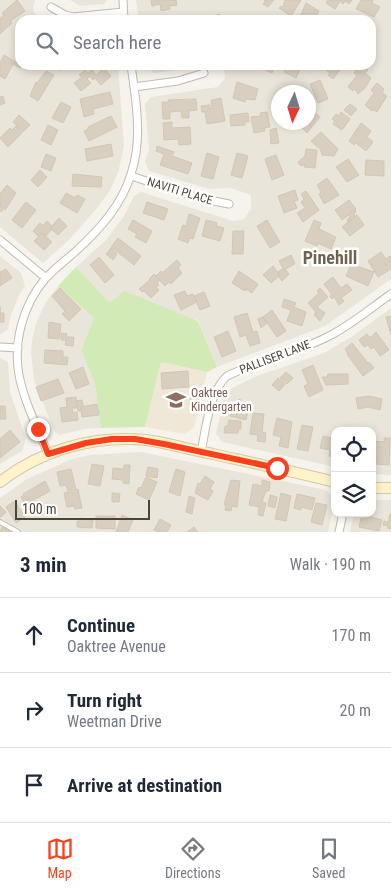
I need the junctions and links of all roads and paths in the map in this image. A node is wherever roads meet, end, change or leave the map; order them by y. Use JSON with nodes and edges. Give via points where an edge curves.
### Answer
{"nodes":[{"id":1,"x":123,"y":0,"type":"edge"},
{"id":2,"x":51,"y":8,"type":"dead end"},
{"id":3,"x":123,"y":12,"type":"junction"},
{"id":4,"x":65,"y":15,"type":"edge"},
{"id":5,"x":93,"y":15,"type":"edge"},
{"id":6,"x":123,"y":15,"type":"edge"},
{"id":7,"x":132,"y":70,"type":"edge"},
{"id":8,"x":204,"y":73,"type":"dead end"},
{"id":9,"x":134,"y":87,"type":"junction"},
{"id":10,"x":131,"y":176,"type":"junction"},
{"id":11,"x":229,"y":204,"type":"dead end"},
{"id":12,"x":0,"y":240,"type":"edge"},
{"id":13,"x":46,"y":278,"type":"junction"},
{"id":14,"x":391,"y":294,"type":"edge"},
{"id":15,"x":0,"y":347,"type":"edge"},
{"id":16,"x":18,"y":348,"type":"junction"},
{"id":17,"x":201,"y":452,"type":"junction"},
{"id":18,"x":48,"y":454,"type":"junction"},
{"id":19,"x":331,"y":481,"type":"edge"},
{"id":20,"x":0,"y":482,"type":"edge"},
{"id":21,"x":376,"y":488,"type":"edge"},
{"id":22,"x":391,"y":488,"type":"edge"},
{"id":23,"x":342,"y":517,"type":"edge"},
{"id":24,"x":0,"y":522,"type":"edge"},
{"id":25,"x":18,"y":532,"type":"edge"},
{"id":26,"x":338,"y":532,"type":"edge"}],
"edges":[{"from":1,"to":3,"type":"street"},
{"from":2,"to":4,"type":"street"},
{"from":3,"to":5,"type":"street"},
{"from":3,"to":6,"type":"street"},
{"from":7,"to":9,"type":"street"},
{"from":8,"to":9,"type":"street","via":[[178,81]]},
{"from":9,"to":10,"type":"street","via":[[138,137]]},
{"from":10,"to":11,"type":"street","name":"NAVITI PLACE"},
{"from":10,"to":13,"type":"street","via":[[122,195],[94,234]]},
{"from":12,"to":13,"type":"street"},
{"from":13,"to":16,"type":"street","via":[[22,320]]},
{"from":14,"to":17,"type":"street","name":"PALLISER LANE","via":[[330,336],[221,380],[212,400]]},
{"from":15,"to":16,"type":"street"},
{"from":16,"to":18,"type":"street","via":[[22,389]]},
{"from":17,"to":18,"type":"street","via":[[148,440],[112,439],[69,446]]},
{"from":17,"to":19,"type":"street"},
{"from":18,"to":20,"type":"street","via":[[24,465]]},
{"from":21,"to":22,"type":"street"},
{"from":23,"to":26,"type":"street"},
{"from":24,"to":25,"type":"lane"}]}
